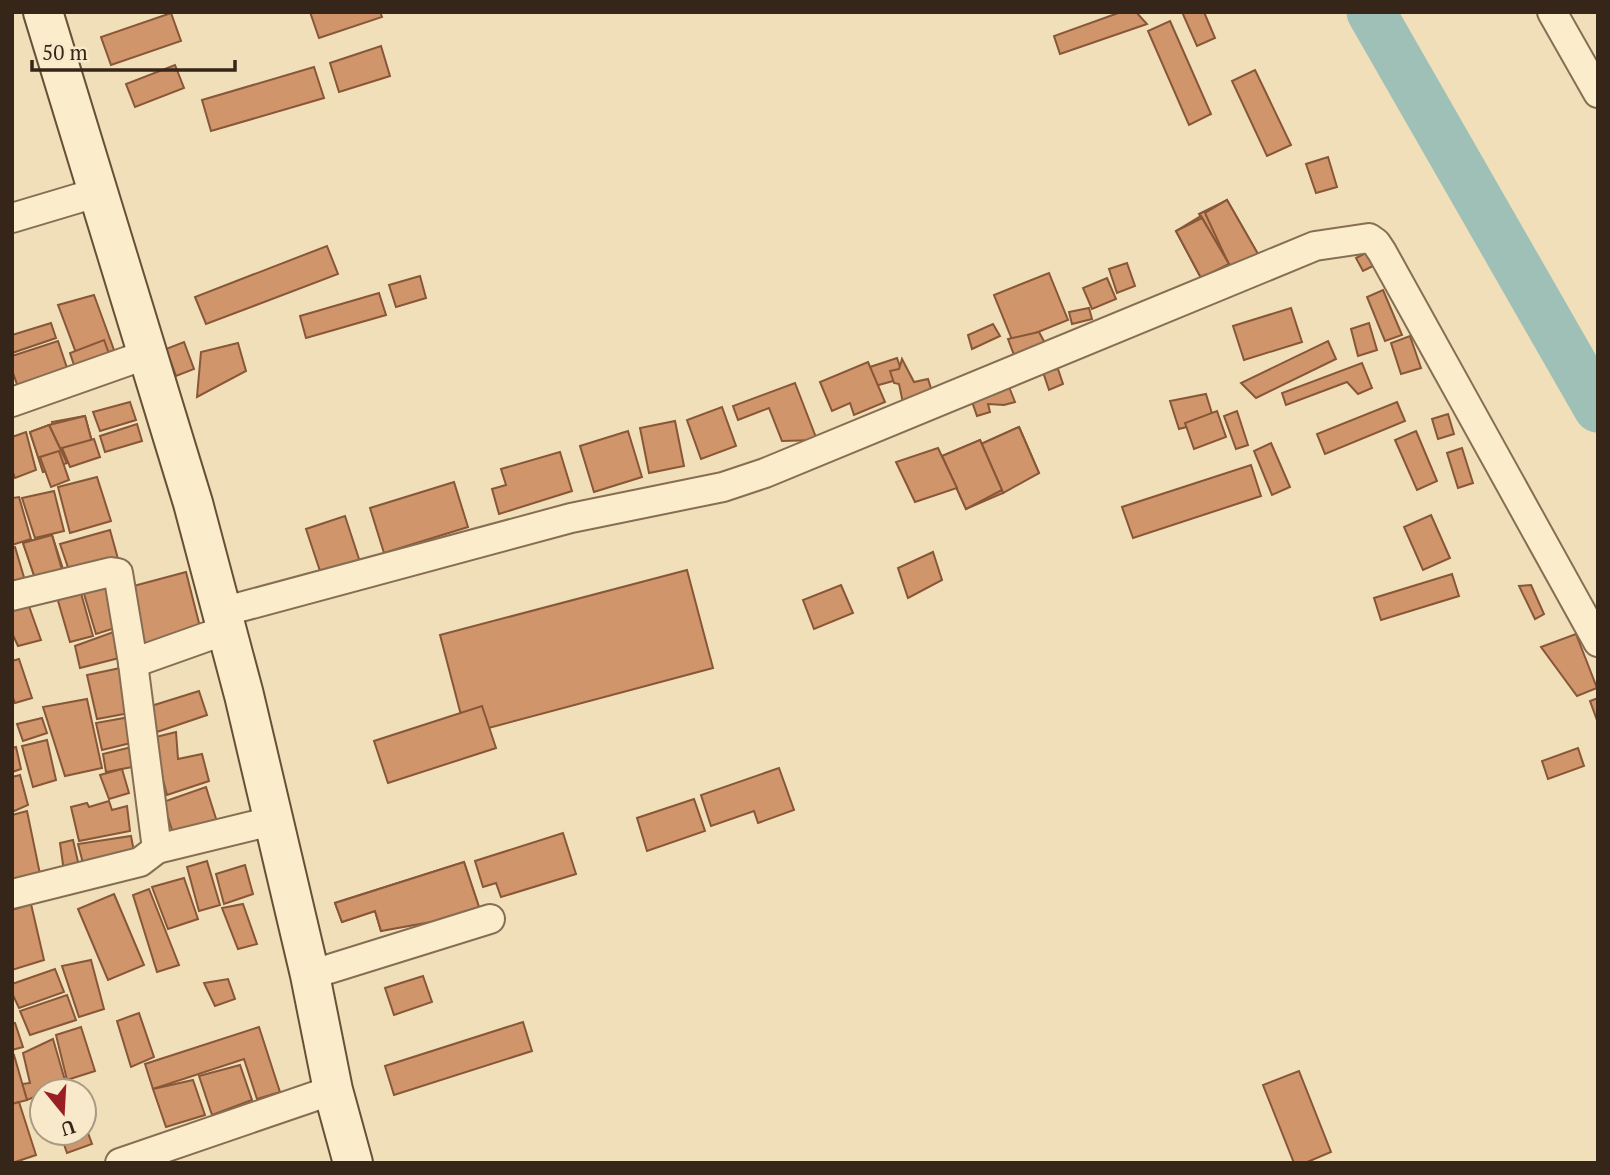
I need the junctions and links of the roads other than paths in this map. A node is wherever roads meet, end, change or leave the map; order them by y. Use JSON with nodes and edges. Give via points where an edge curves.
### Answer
{"nodes":[{"id":1,"x":43,"y":12,"type":"edge"},
{"id":2,"x":1552,"y":12,"type":"edge"},
{"id":3,"x":1598,"y":93,"type":"edge"},
{"id":4,"x":79,"y":199,"type":"junction"},
{"id":5,"x":12,"y":218,"type":"edge"},
{"id":6,"x":148,"y":354,"type":"junction"},
{"id":7,"x":12,"y":402,"type":"edge"},
{"id":8,"x":12,"y":596,"type":"edge"},
{"id":9,"x":224,"y":621,"type":"junction"},
{"id":10,"x":1598,"y":642,"type":"edge"},
{"id":11,"x":133,"y":663,"type":"junction"},
{"id":12,"x":272,"y":821,"type":"junction"},
{"id":13,"x":157,"y":849,"type":"junction"},
{"id":14,"x":12,"y":894,"type":"edge"},
{"id":15,"x":490,"y":919,"type":"dead end"},
{"id":16,"x":310,"y":975,"type":"junction"},
{"id":17,"x":334,"y":1090,"type":"junction"},
{"id":18,"x":120,"y":1163,"type":"edge"},
{"id":19,"x":353,"y":1163,"type":"edge"}],
"edges":[{"from":1,"to":4,"type":"main road"},
{"from":2,"to":3,"type":"street"},
{"from":4,"to":5,"type":"street"},
{"from":4,"to":6,"type":"main road"},
{"from":6,"to":7,"type":"street"},
{"from":6,"to":9,"type":"main road"},
{"from":8,"to":11,"type":"street","via":[[118,573]]},
{"from":9,"to":10,"type":"street","via":[[571,518],[723,487],[765,473],[1315,246],[1369,238],[1382,251]]},
{"from":9,"to":11,"type":"street"},
{"from":9,"to":12,"type":"main road"},
{"from":11,"to":13,"type":"street"},
{"from":12,"to":13,"type":"street"},
{"from":12,"to":16,"type":"main road"},
{"from":13,"to":14,"type":"street","via":[[140,862]]},
{"from":15,"to":16,"type":"street"},
{"from":16,"to":17,"type":"main road"},
{"from":17,"to":18,"type":"street"},
{"from":17,"to":19,"type":"main road"}]}
